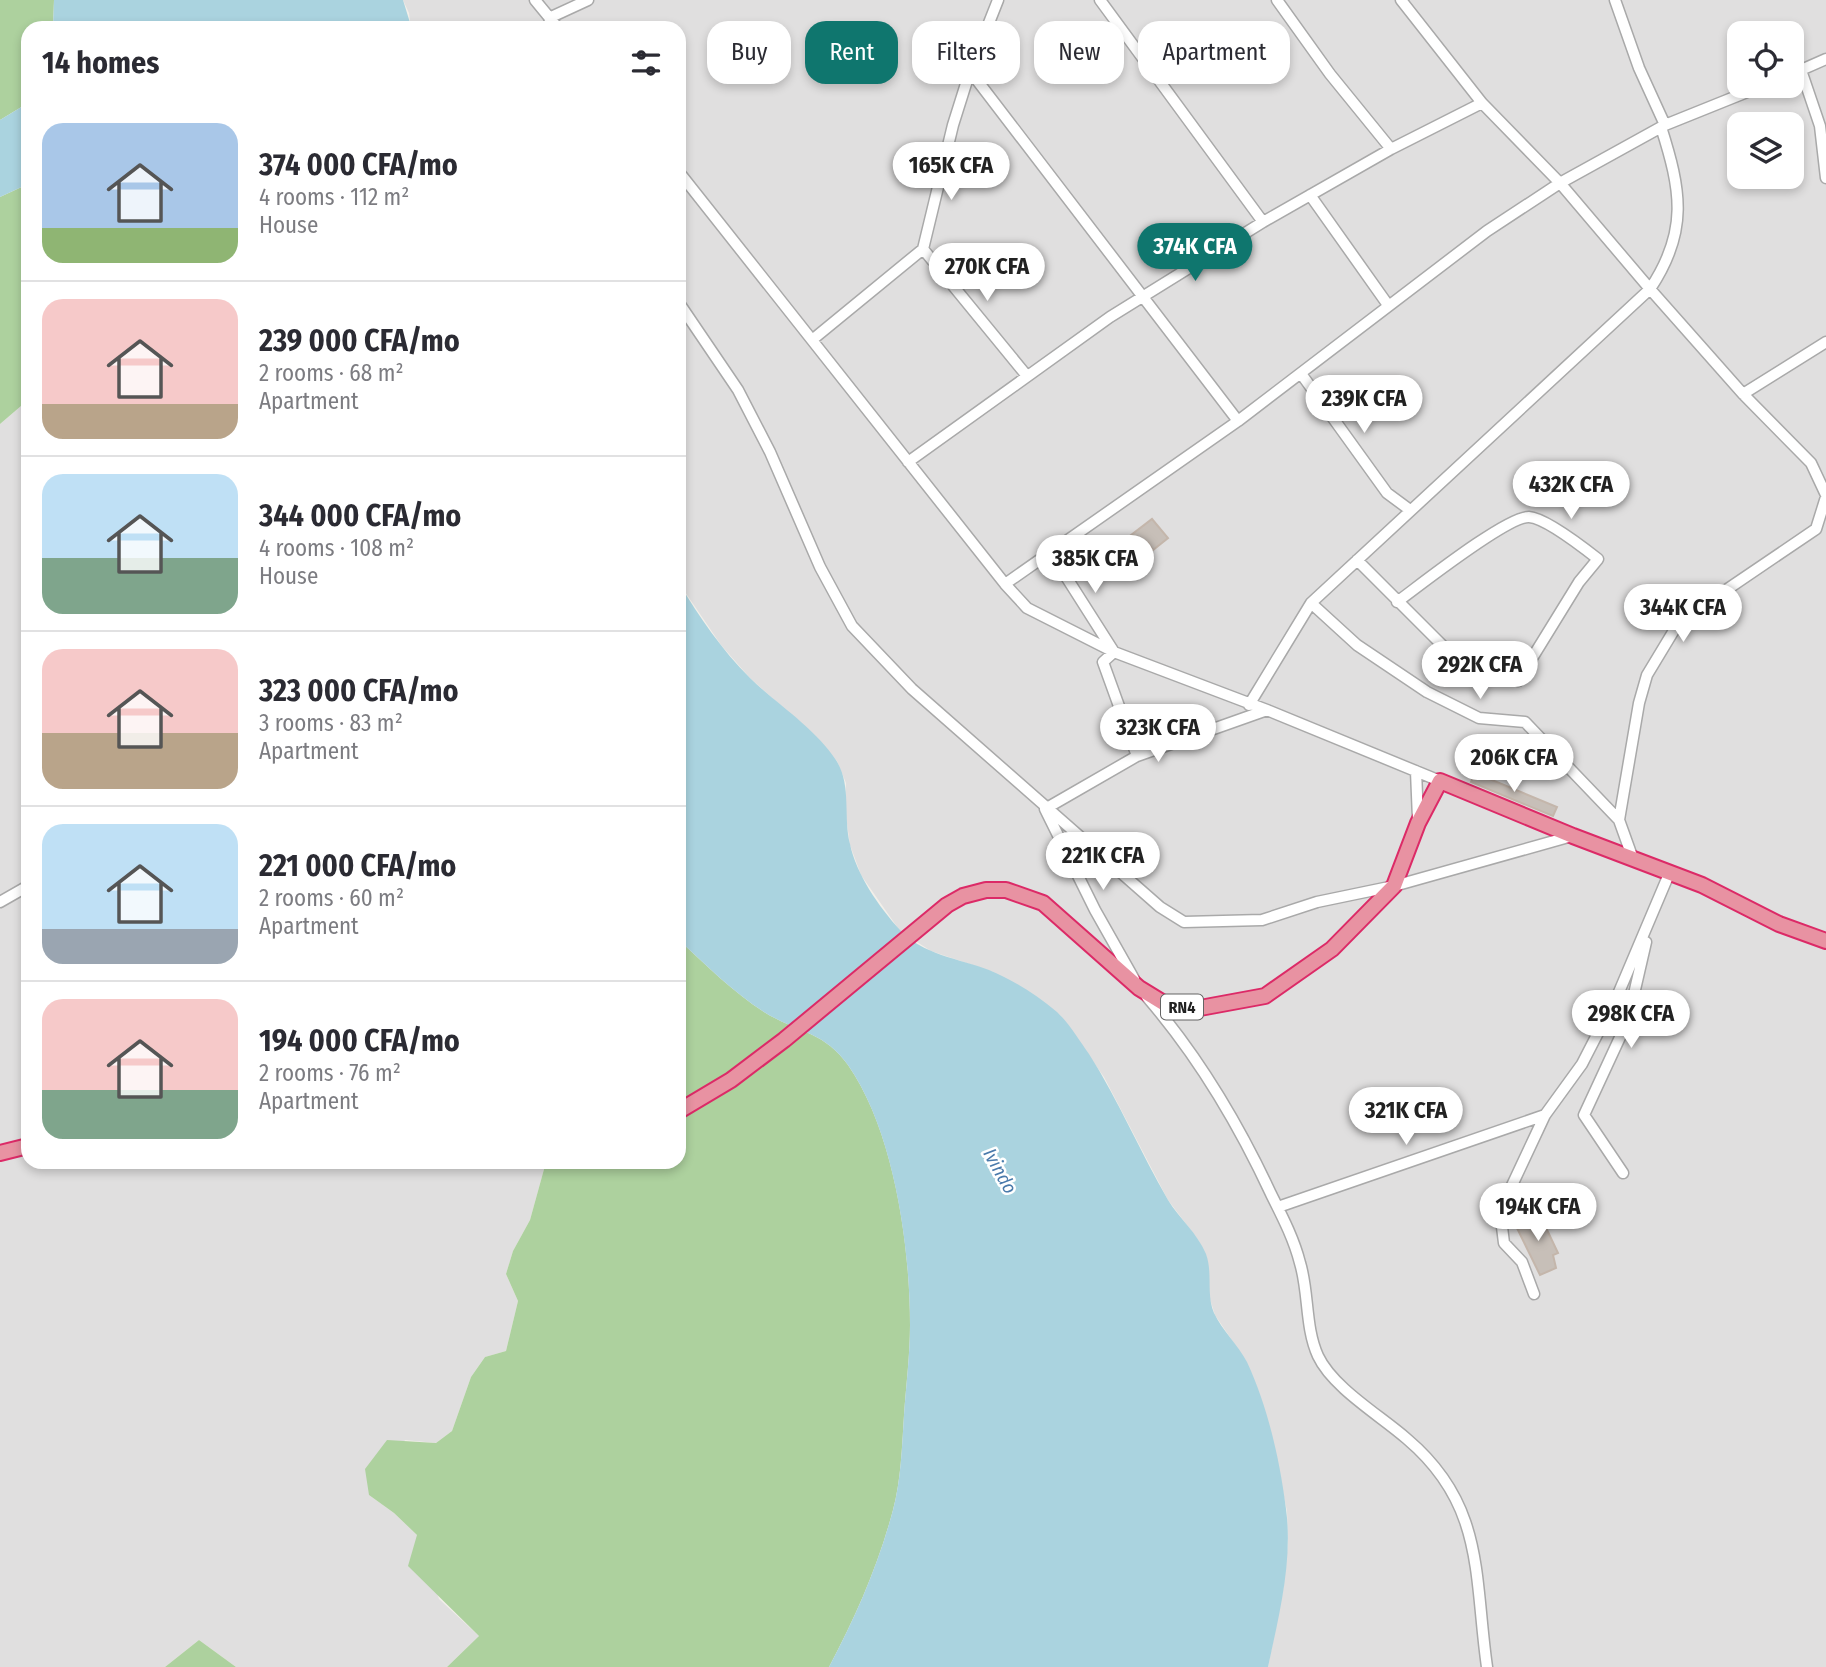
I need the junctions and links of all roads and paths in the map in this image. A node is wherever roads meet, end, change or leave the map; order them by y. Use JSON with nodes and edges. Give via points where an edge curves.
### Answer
{"nodes":[{"id":1,"x":535,"y":0,"type":"edge"},
{"id":2,"x":588,"y":0,"type":"edge"},
{"id":3,"x":998,"y":0,"type":"edge"},
{"id":4,"x":1100,"y":0,"type":"edge"},
{"id":5,"x":1277,"y":0,"type":"edge"},
{"id":6,"x":1401,"y":0,"type":"edge"},
{"id":7,"x":1615,"y":0,"type":"edge"},
{"id":8,"x":549,"y":18,"type":"junction"},
{"id":9,"x":552,"y":21,"type":"edge"},
{"id":10,"x":990,"y":21,"type":"edge"},
{"id":11,"x":1826,"y":59,"type":"edge"},
{"id":12,"x":1804,"y":69,"type":"edge"},
{"id":13,"x":966,"y":84,"type":"edge"},
{"id":14,"x":980,"y":84,"type":"edge"},
{"id":15,"x":1804,"y":88,"type":"edge"},
{"id":16,"x":1732,"y":98,"type":"edge"},
{"id":17,"x":1482,"y":103,"type":"junction"},
{"id":18,"x":1663,"y":126,"type":"junction"},
{"id":19,"x":1391,"y":149,"type":"junction"},
{"id":20,"x":1826,"y":178,"type":"edge"},
{"id":21,"x":686,"y":181,"type":"edge"},
{"id":22,"x":1560,"y":183,"type":"junction"},
{"id":23,"x":1310,"y":195,"type":"junction"},
{"id":24,"x":1263,"y":222,"type":"junction"},
{"id":25,"x":923,"y":249,"type":"junction"},
{"id":26,"x":1650,"y":289,"type":"junction"},
{"id":27,"x":1143,"y":297,"type":"junction"},
{"id":28,"x":1388,"y":305,"type":"junction"},
{"id":29,"x":686,"y":314,"type":"edge"},
{"id":30,"x":812,"y":340,"type":"junction"},
{"id":31,"x":1826,"y":342,"type":"edge"},
{"id":32,"x":1302,"y":374,"type":"junction"},
{"id":33,"x":1027,"y":376,"type":"junction"},
{"id":34,"x":1743,"y":394,"type":"junction"},
{"id":35,"x":1238,"y":421,"type":"junction"},
{"id":36,"x":908,"y":462,"type":"junction"},
{"id":37,"x":1826,"y":496,"type":"edge"},
{"id":38,"x":1410,"y":510,"type":"junction"},
{"id":39,"x":1051,"y":554,"type":"junction"},
{"id":40,"x":1357,"y":559,"type":"junction"},
{"id":41,"x":1004,"y":584,"type":"junction"},
{"id":42,"x":1397,"y":602,"type":"junction"},
{"id":43,"x":1311,"y":603,"type":"junction"},
{"id":44,"x":1114,"y":652,"type":"junction"},
{"id":45,"x":1459,"y":662,"type":"dead end"},
{"id":46,"x":1518,"y":681,"type":"dead end"},
{"id":47,"x":1249,"y":705,"type":"junction"},
{"id":48,"x":1267,"y":710,"type":"junction"},
{"id":49,"x":1137,"y":756,"type":"junction"},
{"id":50,"x":1416,"y":771,"type":"junction"},
{"id":51,"x":1440,"y":781,"type":"junction"},
{"id":52,"x":1045,"y":809,"type":"junction"},
{"id":53,"x":1619,"y":820,"type":"junction"},
{"id":54,"x":1418,"y":823,"type":"junction"},
{"id":55,"x":1573,"y":836,"type":"junction"},
{"id":56,"x":1633,"y":859,"type":"junction"},
{"id":57,"x":1669,"y":874,"type":"junction"},
{"id":58,"x":1394,"y":886,"type":"junction"},
{"id":59,"x":21,"y":890,"type":"edge"},
{"id":60,"x":0,"y":902,"type":"edge"},
{"id":61,"x":1651,"y":919,"type":"junction"},
{"id":62,"x":1826,"y":941,"type":"edge"},
{"id":63,"x":1139,"y":988,"type":"junction"},
{"id":64,"x":686,"y":1107,"type":"edge"},
{"id":65,"x":1545,"y":1115,"type":"junction"},
{"id":66,"x":21,"y":1148,"type":"edge"},
{"id":67,"x":0,"y":1153,"type":"edge"},
{"id":68,"x":1623,"y":1173,"type":"dead end"},
{"id":69,"x":1278,"y":1208,"type":"junction"},
{"id":70,"x":1534,"y":1294,"type":"dead end"},
{"id":71,"x":1487,"y":1667,"type":"edge"}],
"edges":[{"from":1,"to":8,"type":"street"},
{"from":2,"to":8,"type":"street"},
{"from":3,"to":10,"type":"street"},
{"from":4,"to":24,"type":"street"},
{"from":5,"to":19,"type":"street"},
{"from":6,"to":17,"type":"street"},
{"from":7,"to":18,"type":"street"},
{"from":8,"to":9,"type":"street"},
{"from":11,"to":12,"type":"street"},
{"from":13,"to":25,"type":"street"},
{"from":14,"to":27,"type":"street"},
{"from":15,"to":20,"type":"street","via":[[1820,126]]},
{"from":16,"to":18,"type":"street"},
{"from":17,"to":19,"type":"street"},
{"from":17,"to":22,"type":"street"},
{"from":18,"to":22,"type":"street"},
{"from":18,"to":26,"type":"street","via":[[1679,198],[1678,231]]},
{"from":19,"to":23,"type":"street"},
{"from":21,"to":30,"type":"street"},
{"from":22,"to":26,"type":"street"},
{"from":22,"to":28,"type":"street"},
{"from":23,"to":24,"type":"street"},
{"from":23,"to":28,"type":"street"},
{"from":24,"to":27,"type":"street"},
{"from":25,"to":30,"type":"street"},
{"from":25,"to":33,"type":"street"},
{"from":26,"to":34,"type":"street"},
{"from":26,"to":38,"type":"street"},
{"from":27,"to":33,"type":"street"},
{"from":27,"to":35,"type":"street"},
{"from":28,"to":32,"type":"street"},
{"from":29,"to":52,"type":"street","via":[[744,402],[852,626],[912,689]]},
{"from":30,"to":36,"type":"street"},
{"from":31,"to":34,"type":"street"},
{"from":32,"to":35,"type":"street"},
{"from":32,"to":38,"type":"street","via":[[1387,493]]},
{"from":33,"to":36,"type":"street"},
{"from":34,"to":37,"type":"street","via":[[1811,463]]},
{"from":35,"to":39,"type":"street"},
{"from":36,"to":41,"type":"street"},
{"from":37,"to":53,"type":"street","via":[[1816,529],[1679,622],[1644,684]]},
{"from":38,"to":40,"type":"street"},
{"from":39,"to":41,"type":"street"},
{"from":39,"to":44,"type":"street"},
{"from":40,"to":42,"type":"street"},
{"from":40,"to":43,"type":"street"},
{"from":41,"to":44,"type":"street","via":[[1027,608]]},
{"from":42,"to":45,"type":"street"},
{"from":42,"to":46,"type":"street","via":[[1501,528],[1522,519],[1531,517],[1567,536],[1598,559]]},
{"from":43,"to":47,"type":"street"},
{"from":43,"to":53,"type":"street","via":[[1357,645],[1427,692],[1479,718],[1525,722]]},
{"from":44,"to":47,"type":"street"},
{"from":44,"to":49,"type":"street","via":[[1103,662]]},
{"from":47,"to":48,"type":"street"},
{"from":48,"to":49,"type":"street"},
{"from":48,"to":50,"type":"street"},
{"from":49,"to":52,"type":"street"},
{"from":50,"to":51,"type":"street"},
{"from":50,"to":54,"type":"street"},
{"from":51,"to":54,"type":"highway","number":"RN4"},
{"from":51,"to":55,"type":"highway"},
{"from":52,"to":58,"type":"street","via":[[1160,907],[1184,922],[1262,920],[1317,902]]},
{"from":52,"to":63,"type":"street"},
{"from":53,"to":56,"type":"street"},
{"from":54,"to":58,"type":"highway","number":"RN4"},
{"from":55,"to":56,"type":"highway"},
{"from":55,"to":58,"type":"street"},
{"from":56,"to":57,"type":"highway"},
{"from":57,"to":61,"type":"street"},
{"from":57,"to":62,"type":"highway"},
{"from":58,"to":63,"type":"highway","number":"RN4","via":[[1332,949],[1265,996],[1200,1008],[1170,1007]]},
{"from":59,"to":60,"type":"street"},
{"from":61,"to":65,"type":"street","via":[[1582,1064]]},
{"from":61,"to":68,"type":"street","via":[[1628,1020],[1584,1115]]},
{"from":63,"to":64,"type":"highway","number":"RN4","via":[[1043,903],[1006,890],[963,896],[784,1040]]},
{"from":63,"to":69,"type":"street","via":[[1200,1064]]},
{"from":65,"to":69,"type":"street"},
{"from":65,"to":70,"type":"street","via":[[1500,1211],[1504,1243],[1522,1262]]},
{"from":66,"to":67,"type":"highway"},
{"from":69,"to":71,"type":"street","via":[[1301,1263],[1318,1356],[1344,1387],[1438,1469],[1460,1504],[1474,1551]]}]}
